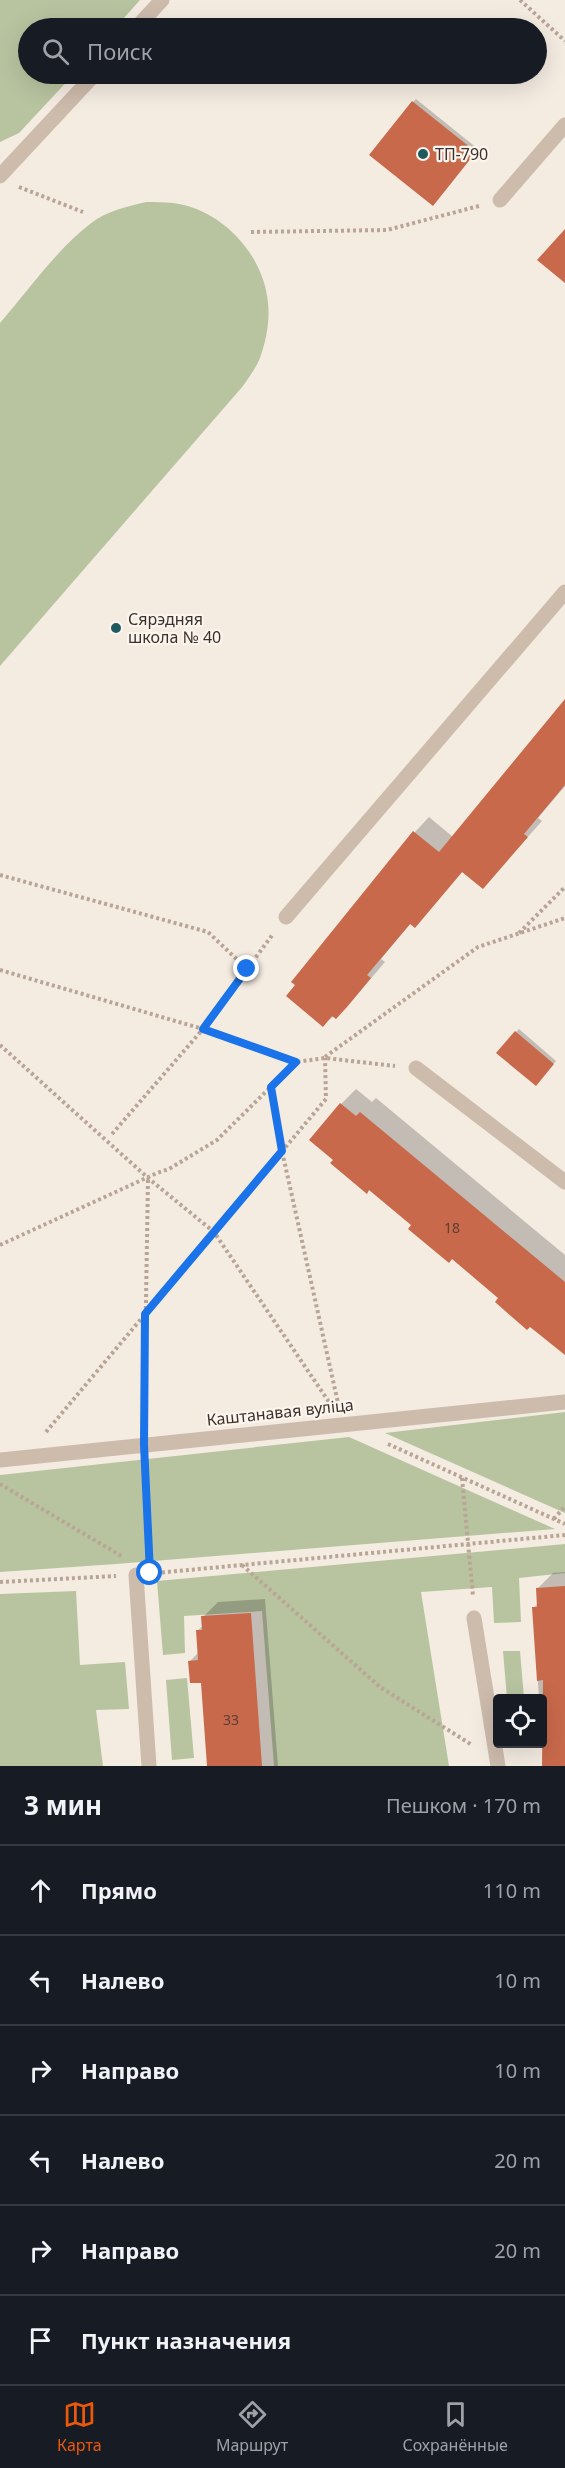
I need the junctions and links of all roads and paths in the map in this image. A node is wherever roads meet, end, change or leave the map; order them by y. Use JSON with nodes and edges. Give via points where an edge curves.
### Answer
{"nodes":[{"id":1,"x":162,"y":0,"type":"edge"},
{"id":2,"x":520,"y":0,"type":"edge"},
{"id":3,"x":145,"y":18,"type":"edge"},
{"id":4,"x":540,"y":18,"type":"edge"},
{"id":5,"x":547,"y":24,"type":"edge"},
{"id":6,"x":565,"y":40,"type":"edge"},
{"id":7,"x":86,"y":84,"type":"edge"},
{"id":8,"x":565,"y":125,"type":"edge"},
{"id":9,"x":5,"y":180,"type":"edge"},
{"id":10,"x":500,"y":200,"type":"joint"},
{"id":11,"x":83,"y":212,"type":"dead end"},
{"id":12,"x":251,"y":232,"type":"dead end"},
{"id":13,"x":565,"y":592,"type":"edge"},
{"id":14,"x":0,"y":874,"type":"edge"},
{"id":15,"x":565,"y":886,"type":"edge"},
{"id":16,"x":286,"y":917,"type":"joint"},
{"id":17,"x":565,"y":918,"type":"edge"},
{"id":18,"x":518,"y":934,"type":"junction"},
{"id":19,"x":247,"y":969,"type":"junction"},
{"id":20,"x":0,"y":970,"type":"edge"},
{"id":21,"x":203,"y":1029,"type":"junction"},
{"id":22,"x":0,"y":1046,"type":"edge"},
{"id":23,"x":325,"y":1058,"type":"junction"},
{"id":24,"x":296,"y":1062,"type":"junction"},
{"id":25,"x":416,"y":1068,"type":"joint"},
{"id":26,"x":271,"y":1087,"type":"junction"},
{"id":27,"x":112,"y":1134,"type":"dead end"},
{"id":28,"x":282,"y":1151,"type":"junction"},
{"id":29,"x":148,"y":1178,"type":"junction"},
{"id":30,"x":565,"y":1182,"type":"edge"},
{"id":31,"x":214,"y":1232,"type":"junction"},
{"id":32,"x":0,"y":1245,"type":"edge"},
{"id":33,"x":145,"y":1314,"type":"junction"},
{"id":34,"x":565,"y":1401,"type":"edge"},
{"id":35,"x":343,"y":1423,"type":"junction"},
{"id":36,"x":386,"y":1443,"type":"dead end"},
{"id":37,"x":144,"y":1445,"type":"junction"},
{"id":38,"x":24,"y":1458,"type":"junction"},
{"id":39,"x":0,"y":1460,"type":"edge"},
{"id":40,"x":462,"y":1477,"type":"junction"},
{"id":41,"x":0,"y":1484,"type":"edge"},
{"id":42,"x":565,"y":1506,"type":"edge"},
{"id":43,"x":554,"y":1519,"type":"junction"},
{"id":44,"x":565,"y":1524,"type":"edge"},
{"id":45,"x":565,"y":1535,"type":"edge"},
{"id":46,"x":469,"y":1544,"type":"junction"},
{"id":47,"x":242,"y":1565,"type":"junction"},
{"id":48,"x":143,"y":1574,"type":"junction"},
{"id":49,"x":0,"y":1582,"type":"edge"},
{"id":50,"x":474,"y":1618,"type":"joint"},
{"id":51,"x":497,"y":1763,"type":"edge"},
{"id":52,"x":149,"y":1766,"type":"edge"}],
"edges":[{"from":1,"to":3,"type":"street"},
{"from":2,"to":4,"type":"path"},
{"from":5,"to":6,"type":"path"},
{"from":7,"to":9,"type":"street"},
{"from":8,"to":10,"type":"street"},
{"from":9,"to":11,"type":"path"},
{"from":10,"to":12,"type":"path","via":[[387,230]]},
{"from":13,"to":16,"type":"street"},
{"from":14,"to":19,"type":"path","via":[[208,932]]},
{"from":15,"to":18,"type":"path"},
{"from":16,"to":19,"type":"path"},
{"from":17,"to":18,"type":"path"},
{"from":18,"to":23,"type":"path","via":[[478,947]]},
{"from":19,"to":21,"type":"path"},
{"from":20,"to":21,"type":"path"},
{"from":21,"to":24,"type":"path"},
{"from":21,"to":27,"type":"path"},
{"from":22,"to":29,"type":"path"},
{"from":23,"to":24,"type":"path"},
{"from":23,"to":25,"type":"path"},
{"from":23,"to":28,"type":"path","via":[[326,1099]]},
{"from":24,"to":26,"type":"path"},
{"from":25,"to":30,"type":"street"},
{"from":26,"to":28,"type":"path"},
{"from":26,"to":29,"type":"path","via":[[217,1140]]},
{"from":28,"to":31,"type":"path"},
{"from":28,"to":35,"type":"path"},
{"from":29,"to":31,"type":"path"},
{"from":29,"to":32,"type":"path"},
{"from":29,"to":33,"type":"path"},
{"from":31,"to":33,"type":"path"},
{"from":31,"to":35,"type":"path"},
{"from":33,"to":37,"type":"path"},
{"from":33,"to":38,"type":"path"},
{"from":34,"to":35,"type":"street","name":"Каштанавая вуліца"},
{"from":35,"to":37,"type":"street","name":"Каштанавая вуліца"},
{"from":36,"to":40,"type":"path"},
{"from":37,"to":38,"type":"street","name":"Каштанавая вуліца"},
{"from":37,"to":48,"type":"path"},
{"from":38,"to":39,"type":"street","name":"Каштанавая вуліца"},
{"from":40,"to":43,"type":"path"},
{"from":40,"to":46,"type":"path"},
{"from":41,"to":48,"type":"path"},
{"from":42,"to":43,"type":"path"},
{"from":43,"to":44,"type":"path"},
{"from":45,"to":46,"type":"path"},
{"from":46,"to":47,"type":"path"},
{"from":46,"to":50,"type":"path"},
{"from":47,"to":48,"type":"path"},
{"from":47,"to":51,"type":"path","via":[[380,1687]]},
{"from":48,"to":49,"type":"path"},
{"from":48,"to":52,"type":"street"},
{"from":50,"to":51,"type":"street"}]}
